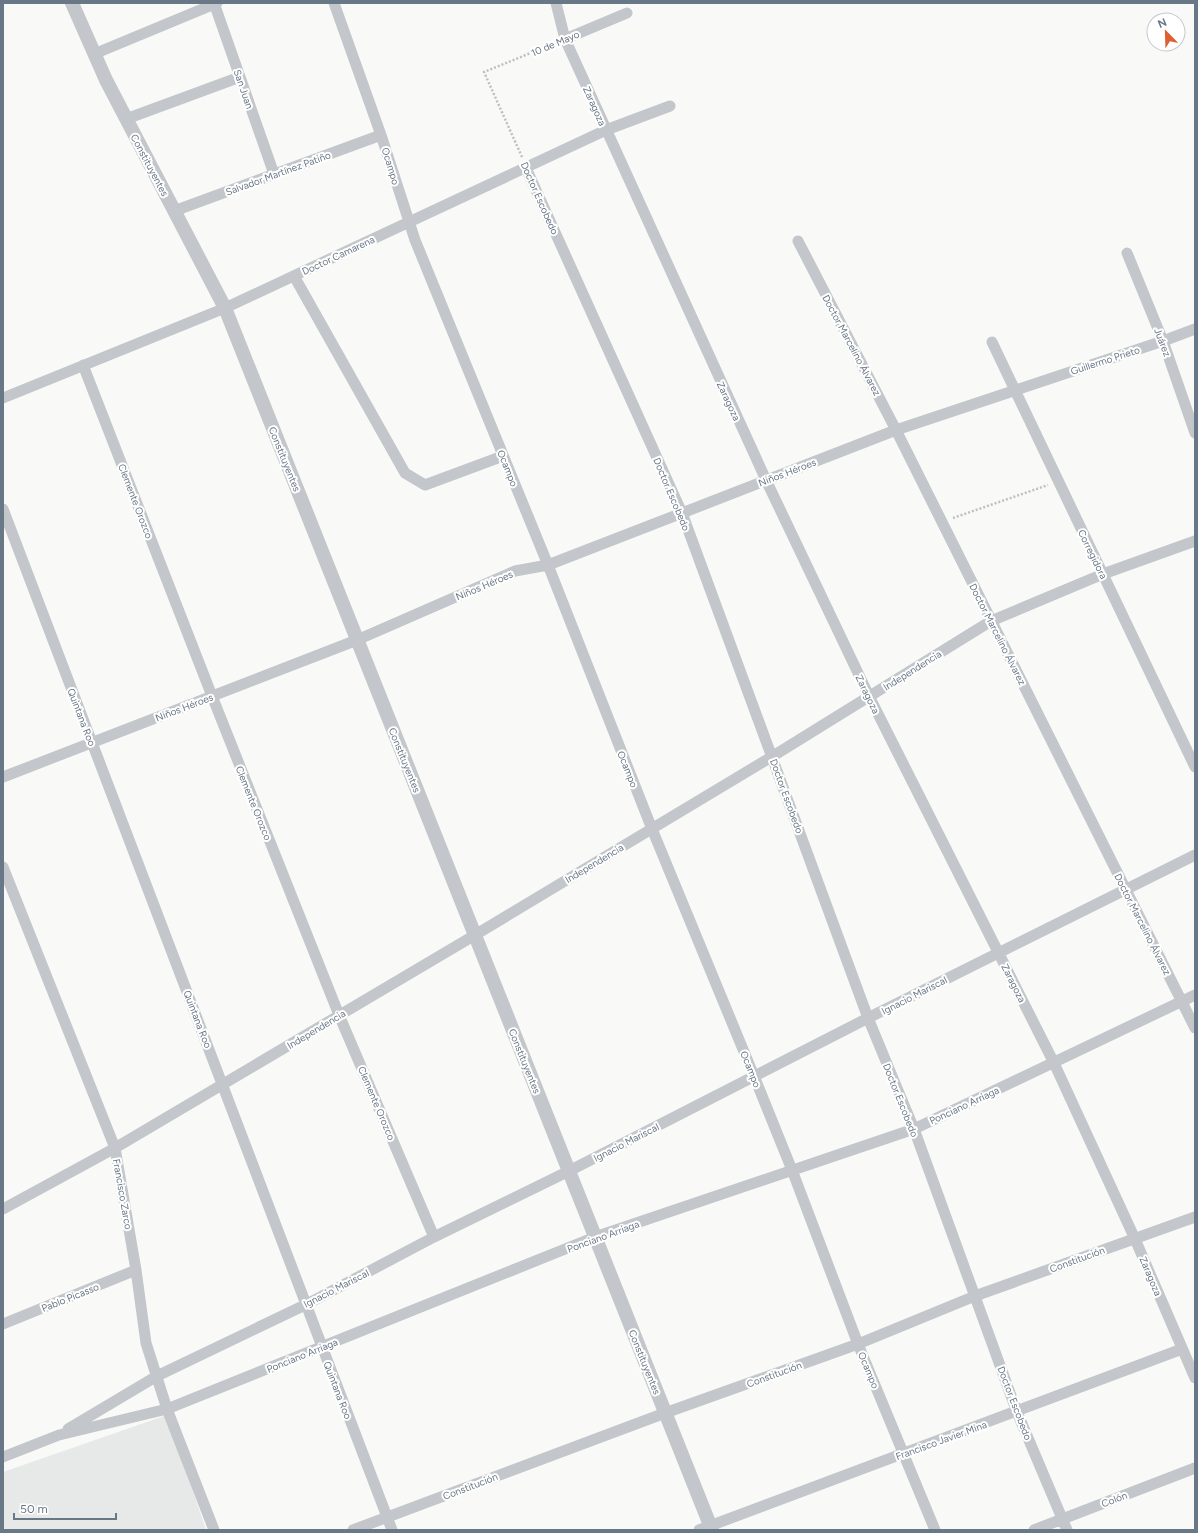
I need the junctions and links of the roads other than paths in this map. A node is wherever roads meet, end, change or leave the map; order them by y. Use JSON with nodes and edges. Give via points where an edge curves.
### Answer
{"nodes":[{"id":1,"x":72,"y":3,"type":"edge"},
{"id":2,"x":215,"y":3,"type":"edge"},
{"id":3,"x":334,"y":3,"type":"edge"},
{"id":4,"x":556,"y":3,"type":"edge"},
{"id":5,"x":627,"y":13,"type":"dead end"},
{"id":6,"x":565,"y":39,"type":"junction"},
{"id":7,"x":94,"y":54,"type":"junction"},
{"id":8,"x":240,"y":77,"type":"junction"},
{"id":9,"x":670,"y":106,"type":"dead end"},
{"id":10,"x":126,"y":119,"type":"junction"},
{"id":11,"x":606,"y":130,"type":"junction"},
{"id":12,"x":381,"y":135,"type":"junction"},
{"id":13,"x":526,"y":168,"type":"junction"},
{"id":14,"x":274,"y":174,"type":"junction"},
{"id":15,"x":174,"y":211,"type":"junction"},
{"id":16,"x":409,"y":223,"type":"junction"},
{"id":17,"x":798,"y":241,"type":"dead end"},
{"id":18,"x":1127,"y":254,"type":"dead end"},
{"id":19,"x":294,"y":276,"type":"junction"},
{"id":20,"x":225,"y":308,"type":"junction"},
{"id":21,"x":1195,"y":329,"type":"edge"},
{"id":22,"x":1163,"y":341,"type":"junction"},
{"id":23,"x":992,"y":342,"type":"dead end"},
{"id":24,"x":83,"y":365,"type":"junction"},
{"id":25,"x":1015,"y":390,"type":"junction"},
{"id":26,"x":3,"y":398,"type":"edge"},
{"id":27,"x":896,"y":430,"type":"junction"},
{"id":28,"x":1195,"y":433,"type":"edge"},
{"id":29,"x":503,"y":456,"type":"junction"},
{"id":30,"x":766,"y":480,"type":"junction"},
{"id":31,"x":3,"y":509,"type":"edge"},
{"id":32,"x":682,"y":513,"type":"junction"},
{"id":33,"x":1195,"y":540,"type":"edge"},
{"id":34,"x":548,"y":565,"type":"junction"},
{"id":35,"x":1103,"y":574,"type":"junction"},
{"id":36,"x":991,"y":621,"type":"junction"},
{"id":37,"x":357,"y":640,"type":"junction"},
{"id":38,"x":212,"y":696,"type":"junction"},
{"id":39,"x":869,"y":696,"type":"junction"},
{"id":40,"x":92,"y":742,"type":"junction"},
{"id":41,"x":773,"y":756,"type":"junction"},
{"id":42,"x":1195,"y":767,"type":"edge"},
{"id":43,"x":3,"y":777,"type":"edge"},
{"id":44,"x":652,"y":829,"type":"junction"},
{"id":45,"x":1195,"y":855,"type":"edge"},
{"id":46,"x":3,"y":867,"type":"edge"},
{"id":47,"x":1126,"y":889,"type":"junction"},
{"id":48,"x":475,"y":935,"type":"junction"},
{"id":49,"x":999,"y":952,"type":"junction"},
{"id":50,"x":1195,"y":995,"type":"edge"},
{"id":51,"x":1181,"y":1001,"type":"junction"},
{"id":52,"x":340,"y":1015,"type":"junction"},
{"id":53,"x":868,"y":1018,"type":"junction"},
{"id":54,"x":1195,"y":1028,"type":"edge"},
{"id":55,"x":1054,"y":1063,"type":"junction"},
{"id":56,"x":754,"y":1076,"type":"junction"},
{"id":57,"x":222,"y":1084,"type":"junction"},
{"id":58,"x":914,"y":1129,"type":"junction"},
{"id":59,"x":115,"y":1148,"type":"junction"},
{"id":60,"x":792,"y":1170,"type":"junction"},
{"id":61,"x":569,"y":1171,"type":"junction"},
{"id":62,"x":3,"y":1209,"type":"edge"},
{"id":63,"x":1195,"y":1217,"type":"edge"},
{"id":64,"x":434,"y":1237,"type":"junction"},
{"id":65,"x":595,"y":1238,"type":"junction"},
{"id":66,"x":1135,"y":1239,"type":"junction"},
{"id":67,"x":136,"y":1270,"type":"junction"},
{"id":68,"x":975,"y":1296,"type":"junction"},
{"id":69,"x":305,"y":1305,"type":"junction"},
{"id":70,"x":3,"y":1324,"type":"edge"},
{"id":71,"x":858,"y":1344,"type":"junction"},
{"id":72,"x":322,"y":1347,"type":"junction"},
{"id":73,"x":1182,"y":1349,"type":"junction"},
{"id":74,"x":157,"y":1376,"type":"junction"},
{"id":75,"x":1195,"y":1378,"type":"edge"},
{"id":76,"x":168,"y":1409,"type":"junction"},
{"id":77,"x":1017,"y":1412,"type":"junction"},
{"id":78,"x":665,"y":1413,"type":"junction"},
{"id":79,"x":59,"y":1435,"type":"junction"},
{"id":80,"x":904,"y":1453,"type":"junction"},
{"id":81,"x":3,"y":1457,"type":"edge"},
{"id":82,"x":1195,"y":1468,"type":"edge"},
{"id":83,"x":387,"y":1518,"type":"junction"},
{"id":84,"x":1063,"y":1519,"type":"junction"},
{"id":85,"x":707,"y":1529,"type":"edge"},
{"id":86,"x":214,"y":1530,"type":"edge"},
{"id":87,"x":353,"y":1530,"type":"edge"},
{"id":88,"x":392,"y":1530,"type":"edge"},
{"id":89,"x":935,"y":1530,"type":"edge"},
{"id":90,"x":1034,"y":1530,"type":"edge"},
{"id":91,"x":1067,"y":1530,"type":"edge"}],
"edges":[{"from":1,"to":7,"type":"street","name":"Constituyentes"},
{"from":2,"to":7,"type":"street"},
{"from":2,"to":8,"type":"street","name":"San Juan"},
{"from":3,"to":12,"type":"street","name":"Ocampo"},
{"from":4,"to":6,"type":"street","name":"Zaragoza"},
{"from":5,"to":6,"type":"street","name":"10 de Mayo"},
{"from":6,"to":11,"type":"street","name":"Zaragoza"},
{"from":7,"to":10,"type":"street","name":"Constituyentes"},
{"from":8,"to":10,"type":"street"},
{"from":8,"to":14,"type":"street","name":"San Juan"},
{"from":9,"to":11,"type":"street","name":"Doctor Camarena"},
{"from":10,"to":15,"type":"street","name":"Constituyentes"},
{"from":11,"to":13,"type":"street","name":"Doctor Camarena"},
{"from":11,"to":30,"type":"street","name":"Zaragoza"},
{"from":12,"to":14,"type":"street","name":"Salvador Martínez Patiño"},
{"from":12,"to":16,"type":"street","name":"Ocampo"},
{"from":13,"to":16,"type":"street","name":"Doctor Camarena"},
{"from":13,"to":32,"type":"street","name":"Doctor Escobedo"},
{"from":14,"to":15,"type":"street","name":"Salvador Martínez Patiño"},
{"from":15,"to":20,"type":"street","name":"Constituyentes"},
{"from":16,"to":19,"type":"street","name":"Doctor Camarena"},
{"from":16,"to":29,"type":"street","name":"Ocampo"},
{"from":17,"to":27,"type":"street","name":"Doctor Marcelino Álvarez"},
{"from":18,"to":22,"type":"street","name":"Juárez"},
{"from":19,"to":20,"type":"street","name":"Doctor Camarena"},
{"from":19,"to":29,"type":"street","via":[[405,473],[426,485]]},
{"from":20,"to":24,"type":"street","name":"Doctor Camarena"},
{"from":20,"to":37,"type":"street","name":"Constituyentes"},
{"from":21,"to":22,"type":"street","name":"Guillermo Prieto"},
{"from":22,"to":25,"type":"street","name":"Guillermo Prieto"},
{"from":22,"to":28,"type":"street","name":"Juárez"},
{"from":23,"to":25,"type":"street","name":"Corregidora"},
{"from":24,"to":26,"type":"street","name":"Doctor Camarena"},
{"from":24,"to":38,"type":"street","name":"Clemente Orozco"},
{"from":25,"to":27,"type":"street","name":"Niños Héroes"},
{"from":25,"to":35,"type":"street","name":"Corregidora"},
{"from":27,"to":30,"type":"street","name":"Niños Héroes"},
{"from":27,"to":36,"type":"street","name":"Doctor Marcelino Álvarez"},
{"from":29,"to":34,"type":"street","name":"Ocampo"},
{"from":30,"to":32,"type":"street","name":"Niños Héroes"},
{"from":30,"to":39,"type":"street","name":"Zaragoza"},
{"from":31,"to":40,"type":"street","name":"Quintana Roo"},
{"from":32,"to":34,"type":"street","name":"Niños Héroes"},
{"from":32,"to":41,"type":"street","name":"Doctor Escobedo"},
{"from":33,"to":35,"type":"street","name":"Independencia"},
{"from":34,"to":37,"type":"street","name":"Niños Héroes","via":[[515,571]]},
{"from":34,"to":44,"type":"street","name":"Ocampo"},
{"from":35,"to":36,"type":"street","name":"Independencia"},
{"from":35,"to":42,"type":"street","name":"Corregidora"},
{"from":36,"to":39,"type":"street","name":"Independencia"},
{"from":36,"to":47,"type":"street","name":"Doctor Marcelino Álvarez"},
{"from":37,"to":38,"type":"street","name":"Niños Héroes"},
{"from":37,"to":48,"type":"street","name":"Constituyentes"},
{"from":38,"to":40,"type":"street","name":"Niños Héroes"},
{"from":38,"to":52,"type":"street","name":"Clemente Orozco"},
{"from":39,"to":41,"type":"street","name":"Independencia"},
{"from":39,"to":49,"type":"street","name":"Zaragoza"},
{"from":40,"to":43,"type":"street","name":"Niños Héroes"},
{"from":40,"to":57,"type":"street","name":"Quintana Roo"},
{"from":41,"to":44,"type":"street","name":"Independencia"},
{"from":41,"to":53,"type":"street","name":"Doctor Escobedo"},
{"from":44,"to":48,"type":"street","name":"Independencia"},
{"from":44,"to":56,"type":"street","name":"Ocampo"},
{"from":45,"to":47,"type":"street","name":"Ignacio Mariscal"},
{"from":46,"to":59,"type":"street","name":"Francisco Zarco"},
{"from":47,"to":49,"type":"street","name":"Ignacio Mariscal"},
{"from":47,"to":51,"type":"street","name":"Doctor Marcelino Álvarez"},
{"from":48,"to":52,"type":"street","name":"Independencia"},
{"from":48,"to":61,"type":"street","name":"Constituyentes"},
{"from":49,"to":53,"type":"street","name":"Ignacio Mariscal"},
{"from":49,"to":55,"type":"street","name":"Zaragoza"},
{"from":50,"to":51,"type":"street","name":"Ponciano Arriaga"},
{"from":51,"to":54,"type":"street","name":"Doctor Marcelino Álvarez"},
{"from":51,"to":55,"type":"street","name":"Ponciano Arriaga"},
{"from":52,"to":57,"type":"street","name":"Independencia"},
{"from":52,"to":64,"type":"street","name":"Clemente Orozco"},
{"from":53,"to":56,"type":"street","name":"Ignacio Mariscal"},
{"from":53,"to":58,"type":"street","name":"Doctor Escobedo"},
{"from":55,"to":58,"type":"street","name":"Ponciano Arriaga"},
{"from":55,"to":66,"type":"street","name":"Zaragoza"},
{"from":56,"to":60,"type":"street","name":"Ocampo"},
{"from":56,"to":61,"type":"street","name":"Ignacio Mariscal"},
{"from":57,"to":59,"type":"street","name":"Independencia"},
{"from":57,"to":69,"type":"street","name":"Quintana Roo"},
{"from":58,"to":60,"type":"street","name":"Ponciano Arriaga"},
{"from":58,"to":68,"type":"street","name":"Doctor Escobedo"},
{"from":59,"to":62,"type":"street","name":"Independencia"},
{"from":59,"to":67,"type":"street","name":"Francisco Zarco"},
{"from":60,"to":65,"type":"street","name":"Ponciano Arriaga"},
{"from":60,"to":71,"type":"street","name":"Ocampo"},
{"from":61,"to":64,"type":"street","name":"Ignacio Mariscal"},
{"from":61,"to":65,"type":"street","name":"Constituyentes"},
{"from":63,"to":66,"type":"street","name":"Constitución"},
{"from":64,"to":69,"type":"street","name":"Ignacio Mariscal"},
{"from":65,"to":72,"type":"street","name":"Ponciano Arriaga"},
{"from":65,"to":78,"type":"street","name":"Constituyentes"},
{"from":66,"to":68,"type":"street","name":"Constitución"},
{"from":66,"to":73,"type":"street","name":"Zaragoza"},
{"from":67,"to":70,"type":"street","name":"Pablo Picasso"},
{"from":67,"to":74,"type":"street","name":"Francisco Zarco","via":[[146,1343]]},
{"from":68,"to":71,"type":"street","name":"Constitución"},
{"from":68,"to":77,"type":"street","name":"Doctor Escobedo"},
{"from":69,"to":72,"type":"street","name":"Quintana Roo"},
{"from":69,"to":74,"type":"street","name":"Ignacio Mariscal"},
{"from":71,"to":78,"type":"street","name":"Constitución"},
{"from":71,"to":80,"type":"street","name":"Ocampo"},
{"from":72,"to":76,"type":"street","name":"Ponciano Arriaga"},
{"from":72,"to":83,"type":"street","name":"Quintana Roo"},
{"from":73,"to":75,"type":"street","name":"Zaragoza"},
{"from":73,"to":77,"type":"street","name":"Francisco Javier Mina"},
{"from":74,"to":76,"type":"street","name":"Francisco Zarco"},
{"from":74,"to":79,"type":"street","name":"Ignacio Mariscal"},
{"from":76,"to":79,"type":"street","name":"Ponciano Arriaga"},
{"from":76,"to":86,"type":"street","name":"Francisco Zarco"},
{"from":77,"to":80,"type":"street","name":"Francisco Javier Mina"},
{"from":77,"to":84,"type":"street","name":"Doctor Escobedo"},
{"from":78,"to":83,"type":"street","name":"Constitución"},
{"from":78,"to":85,"type":"street","name":"Constituyentes"},
{"from":79,"to":81,"type":"street","name":"Ponciano Arriaga"},
{"from":80,"to":85,"type":"street","name":"Francisco Javier Mina"},
{"from":80,"to":89,"type":"street","name":"Ocampo"},
{"from":82,"to":84,"type":"street","name":"Colón"},
{"from":83,"to":87,"type":"street","name":"Constitución"},
{"from":83,"to":88,"type":"street","name":"Quintana Roo"},
{"from":84,"to":90,"type":"street","name":"Colón"},
{"from":84,"to":91,"type":"street","name":"Doctor Escobedo"}]}
